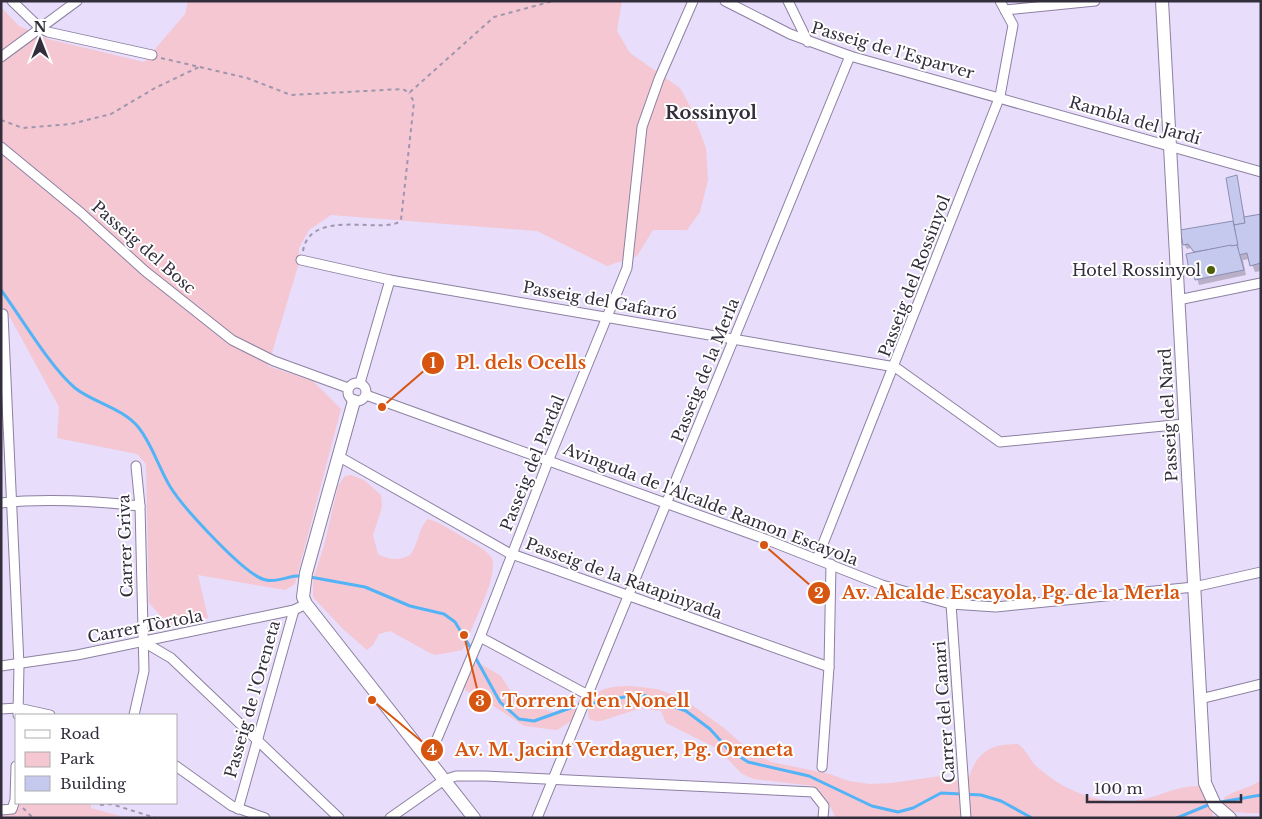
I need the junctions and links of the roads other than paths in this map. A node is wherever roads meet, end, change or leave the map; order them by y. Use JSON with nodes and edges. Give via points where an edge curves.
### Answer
{"nodes":[{"id":1,"x":12,"y":1,"type":"edge"},
{"id":2,"x":77,"y":1,"type":"edge"},
{"id":3,"x":693,"y":1,"type":"edge"},
{"id":4,"x":725,"y":1,"type":"edge"},
{"id":5,"x":788,"y":1,"type":"edge"},
{"id":6,"x":1000,"y":1,"type":"edge"},
{"id":7,"x":1095,"y":1,"type":"edge"},
{"id":8,"x":1162,"y":1,"type":"edge"},
{"id":9,"x":1006,"y":10,"type":"junction"},
{"id":10,"x":42,"y":29,"type":"junction"},
{"id":11,"x":808,"y":42,"type":"junction"},
{"id":12,"x":152,"y":55,"type":"road end"},
{"id":13,"x":850,"y":56,"type":"junction"},
{"id":14,"x":1,"y":57,"type":"edge"},
{"id":15,"x":1000,"y":96,"type":"junction"},
{"id":16,"x":1,"y":147,"type":"edge"},
{"id":17,"x":1170,"y":147,"type":"junction"},
{"id":18,"x":1261,"y":172,"type":"edge"},
{"id":19,"x":301,"y":260,"type":"road end"},
{"id":20,"x":390,"y":280,"type":"junction"},
{"id":21,"x":1261,"y":283,"type":"edge"},
{"id":22,"x":1178,"y":300,"type":"junction"},
{"id":23,"x":3,"y":314,"type":"dead end"},
{"id":24,"x":608,"y":317,"type":"junction"},
{"id":25,"x":734,"y":338,"type":"junction"},
{"id":26,"x":895,"y":367,"type":"junction"},
{"id":27,"x":3,"y":378,"type":"edge"},
{"id":28,"x":360,"y":383,"type":"junction"},
{"id":29,"x":348,"y":388,"type":"junction"},
{"id":30,"x":360,"y":398,"type":"junction"},
{"id":31,"x":1184,"y":424,"type":"junction"},
{"id":32,"x":338,"y":456,"type":"junction"},
{"id":33,"x":549,"y":459,"type":"junction"},
{"id":34,"x":136,"y":466,"type":"dead end"},
{"id":35,"x":5,"y":502,"type":"edge"},
{"id":36,"x":667,"y":503,"type":"junction"},
{"id":37,"x":140,"y":506,"type":"junction"},
{"id":38,"x":512,"y":554,"type":"junction"},
{"id":39,"x":817,"y":559,"type":"junction"},
{"id":40,"x":831,"y":564,"type":"junction"},
{"id":41,"x":1261,"y":572,"type":"edge"},
{"id":42,"x":1194,"y":587,"type":"junction"},
{"id":43,"x":629,"y":596,"type":"junction"},
{"id":44,"x":306,"y":604,"type":"junction"},
{"id":45,"x":951,"y":604,"type":"junction"},
{"id":46,"x":294,"y":610,"type":"junction"},
{"id":47,"x":480,"y":637,"type":"junction"},
{"id":48,"x":142,"y":641,"type":"junction"},
{"id":49,"x":19,"y":665,"type":"junction"},
{"id":50,"x":1,"y":666,"type":"edge"},
{"id":51,"x":829,"y":667,"type":"junction"},
{"id":52,"x":1261,"y":684,"type":"edge"},
{"id":53,"x":588,"y":696,"type":"junction"},
{"id":54,"x":1200,"y":699,"type":"junction"},
{"id":55,"x":1,"y":709,"type":"edge"},
{"id":56,"x":18,"y":712,"type":"edge"},
{"id":57,"x":39,"y":714,"type":"edge"},
{"id":58,"x":134,"y":714,"type":"edge"},
{"id":59,"x":258,"y":740,"type":"junction"},
{"id":60,"x":428,"y":760,"type":"junction"},
{"id":61,"x":178,"y":767,"type":"edge"},
{"id":62,"x":822,"y":768,"type":"dead end"},
{"id":63,"x":554,"y":778,"type":"junction"},
{"id":64,"x":444,"y":780,"type":"junction"},
{"id":65,"x":15,"y":804,"type":"edge"},
{"id":66,"x":238,"y":809,"type":"junction"},
{"id":67,"x":1,"y":810,"type":"edge"},
{"id":68,"x":966,"y":814,"type":"edge"},
{"id":69,"x":265,"y":818,"type":"edge"},
{"id":70,"x":339,"y":818,"type":"edge"},
{"id":71,"x":390,"y":818,"type":"edge"},
{"id":72,"x":474,"y":818,"type":"edge"},
{"id":73,"x":537,"y":818,"type":"edge"},
{"id":74,"x":823,"y":818,"type":"edge"},
{"id":75,"x":1230,"y":818,"type":"edge"}],
"edges":[{"from":1,"to":10,"type":"street"},
{"from":2,"to":10,"type":"street"},
{"from":3,"to":24,"type":"street","name":"Passeig del Pardal","via":[[659,78],[642,127],[627,268]]},
{"from":4,"to":11,"type":"street","name":"Passeig de l'Esparver"},
{"from":5,"to":11,"type":"street"},
{"from":6,"to":9,"type":"street","name":"Passeig del Rossinyol"},
{"from":7,"to":9,"type":"street"},
{"from":8,"to":17,"type":"street","name":"Passeig del Nard"},
{"from":9,"to":15,"type":"street","name":"Passeig del Rossinyol","via":[[1013,25]]},
{"from":10,"to":12,"type":"street"},
{"from":10,"to":14,"type":"street"},
{"from":11,"to":13,"type":"street","name":"Passeig de l'Esparver"},
{"from":13,"to":15,"type":"street","name":"Passeig de l'Esparver"},
{"from":13,"to":25,"type":"street","name":"Passeig de la Merla"},
{"from":15,"to":17,"type":"street","name":"Rambla del Jardí"},
{"from":15,"to":26,"type":"street","name":"Passeig del Rossinyol"},
{"from":16,"to":29,"type":"street","name":"Passeig del Bosc","via":[[224,334],[274,361]]},
{"from":17,"to":18,"type":"street","name":"Rambla del Jardí"},
{"from":17,"to":22,"type":"street","name":"Passeig del Nard"},
{"from":19,"to":20,"type":"street","name":"Passeig del Gafarró"},
{"from":20,"to":24,"type":"street","name":"Passeig del Gafarró"},
{"from":20,"to":28,"type":"street"},
{"from":21,"to":22,"type":"street"},
{"from":22,"to":31,"type":"street","name":"Passeig del Nard"},
{"from":23,"to":27,"type":"street"},
{"from":24,"to":25,"type":"street","name":"Passeig del Gafarró"},
{"from":24,"to":33,"type":"street","name":"Passeig del Pardal"},
{"from":25,"to":26,"type":"street","name":"Passeig del Gafarró"},
{"from":25,"to":36,"type":"street","name":"Passeig de la Merla"},
{"from":26,"to":31,"type":"street","via":[[1000,442]]},
{"from":26,"to":39,"type":"street","name":"Passeig del Rossinyol"},
{"from":27,"to":35,"type":"street"},
{"from":28,"to":29,"type":"street"},
{"from":28,"to":30,"type":"street","via":[[365,388]]},
{"from":29,"to":30,"type":"street","via":[[348,396]]},
{"from":30,"to":32,"type":"street"},
{"from":30,"to":33,"type":"street","name":"Avinguda de l'Alcalde Ramon Escayola"},
{"from":31,"to":42,"type":"street","name":"Passeig del Nard"},
{"from":32,"to":38,"type":"street","name":"Passeig de la Ratapinyada"},
{"from":32,"to":44,"type":"street","via":[[305,577],[303,597]]},
{"from":33,"to":36,"type":"street","name":"Avinguda de l'Alcalde Ramon Escayola"},
{"from":33,"to":38,"type":"street","name":"Passeig del Pardal"},
{"from":34,"to":37,"type":"street","name":"Carrer Griva"},
{"from":35,"to":37,"type":"street","via":[[77,501]]},
{"from":35,"to":49,"type":"street"},
{"from":36,"to":39,"type":"street","name":"Avinguda de l'Alcalde Ramon Escayola"},
{"from":36,"to":43,"type":"street","name":"Passeig de la Merla"},
{"from":37,"to":48,"type":"street","name":"Carrer Griva"},
{"from":38,"to":43,"type":"street","name":"Passeig de la Ratapinyada"},
{"from":38,"to":47,"type":"street","name":"Passeig del Pardal"},
{"from":39,"to":40,"type":"street","name":"Avinguda de l'Alcalde Ramon Escayola"},
{"from":40,"to":45,"type":"street","name":"Avinguda de l'Alcalde Ramon Escayola","via":[[882,585]]},
{"from":40,"to":51,"type":"street"},
{"from":41,"to":42,"type":"street","name":"Avinguda de l'Alcalde Ramon Escayola"},
{"from":42,"to":45,"type":"street","name":"Avinguda de l'Alcalde Ramon Escayola","via":[[996,607]]},
{"from":42,"to":54,"type":"street","name":"Passeig del Nard"},
{"from":43,"to":51,"type":"street","name":"Passeig de la Ratapinyada"},
{"from":43,"to":53,"type":"street","name":"Passeig de la Merla"},
{"from":44,"to":46,"type":"street","name":"Passeig de l'Oreneta"},
{"from":44,"to":60,"type":"street"},
{"from":45,"to":68,"type":"street","name":"Carrer del Canari"},
{"from":46,"to":48,"type":"street","name":"Carrer Tòrtola"},
{"from":46,"to":59,"type":"street","name":"Passeig de l'Oreneta"},
{"from":47,"to":53,"type":"street"},
{"from":47,"to":60,"type":"street","name":"Passeig del Pardal"},
{"from":48,"to":49,"type":"street","name":"Carrer Tòrtola"},
{"from":48,"to":58,"type":"street","name":"Carrer Griva","via":[[144,671]]},
{"from":48,"to":59,"type":"street","via":[[171,658]]},
{"from":49,"to":50,"type":"street","name":"Carrer Tòrtola"},
{"from":49,"to":56,"type":"street"},
{"from":51,"to":62,"type":"street"},
{"from":52,"to":54,"type":"street"},
{"from":53,"to":63,"type":"street","name":"Passeig de la Merla"},
{"from":54,"to":75,"type":"street","name":"Passeig del Nard","via":[[1205,783],[1215,805]]},
{"from":55,"to":56,"type":"street"},
{"from":56,"to":57,"type":"street"},
{"from":59,"to":66,"type":"street","name":"Passeig de l'Oreneta"},
{"from":59,"to":70,"type":"street"},
{"from":60,"to":64,"type":"street"},
{"from":61,"to":66,"type":"street"},
{"from":63,"to":64,"type":"street","via":[[456,776]]},
{"from":63,"to":73,"type":"street","name":"Passeig de la Merla"},
{"from":63,"to":74,"type":"street","via":[[813,792],[824,806]]},
{"from":64,"to":71,"type":"street"},
{"from":64,"to":72,"type":"street"},
{"from":65,"to":67,"type":"street","via":[[12,809]]},
{"from":66,"to":69,"type":"street"}]}
